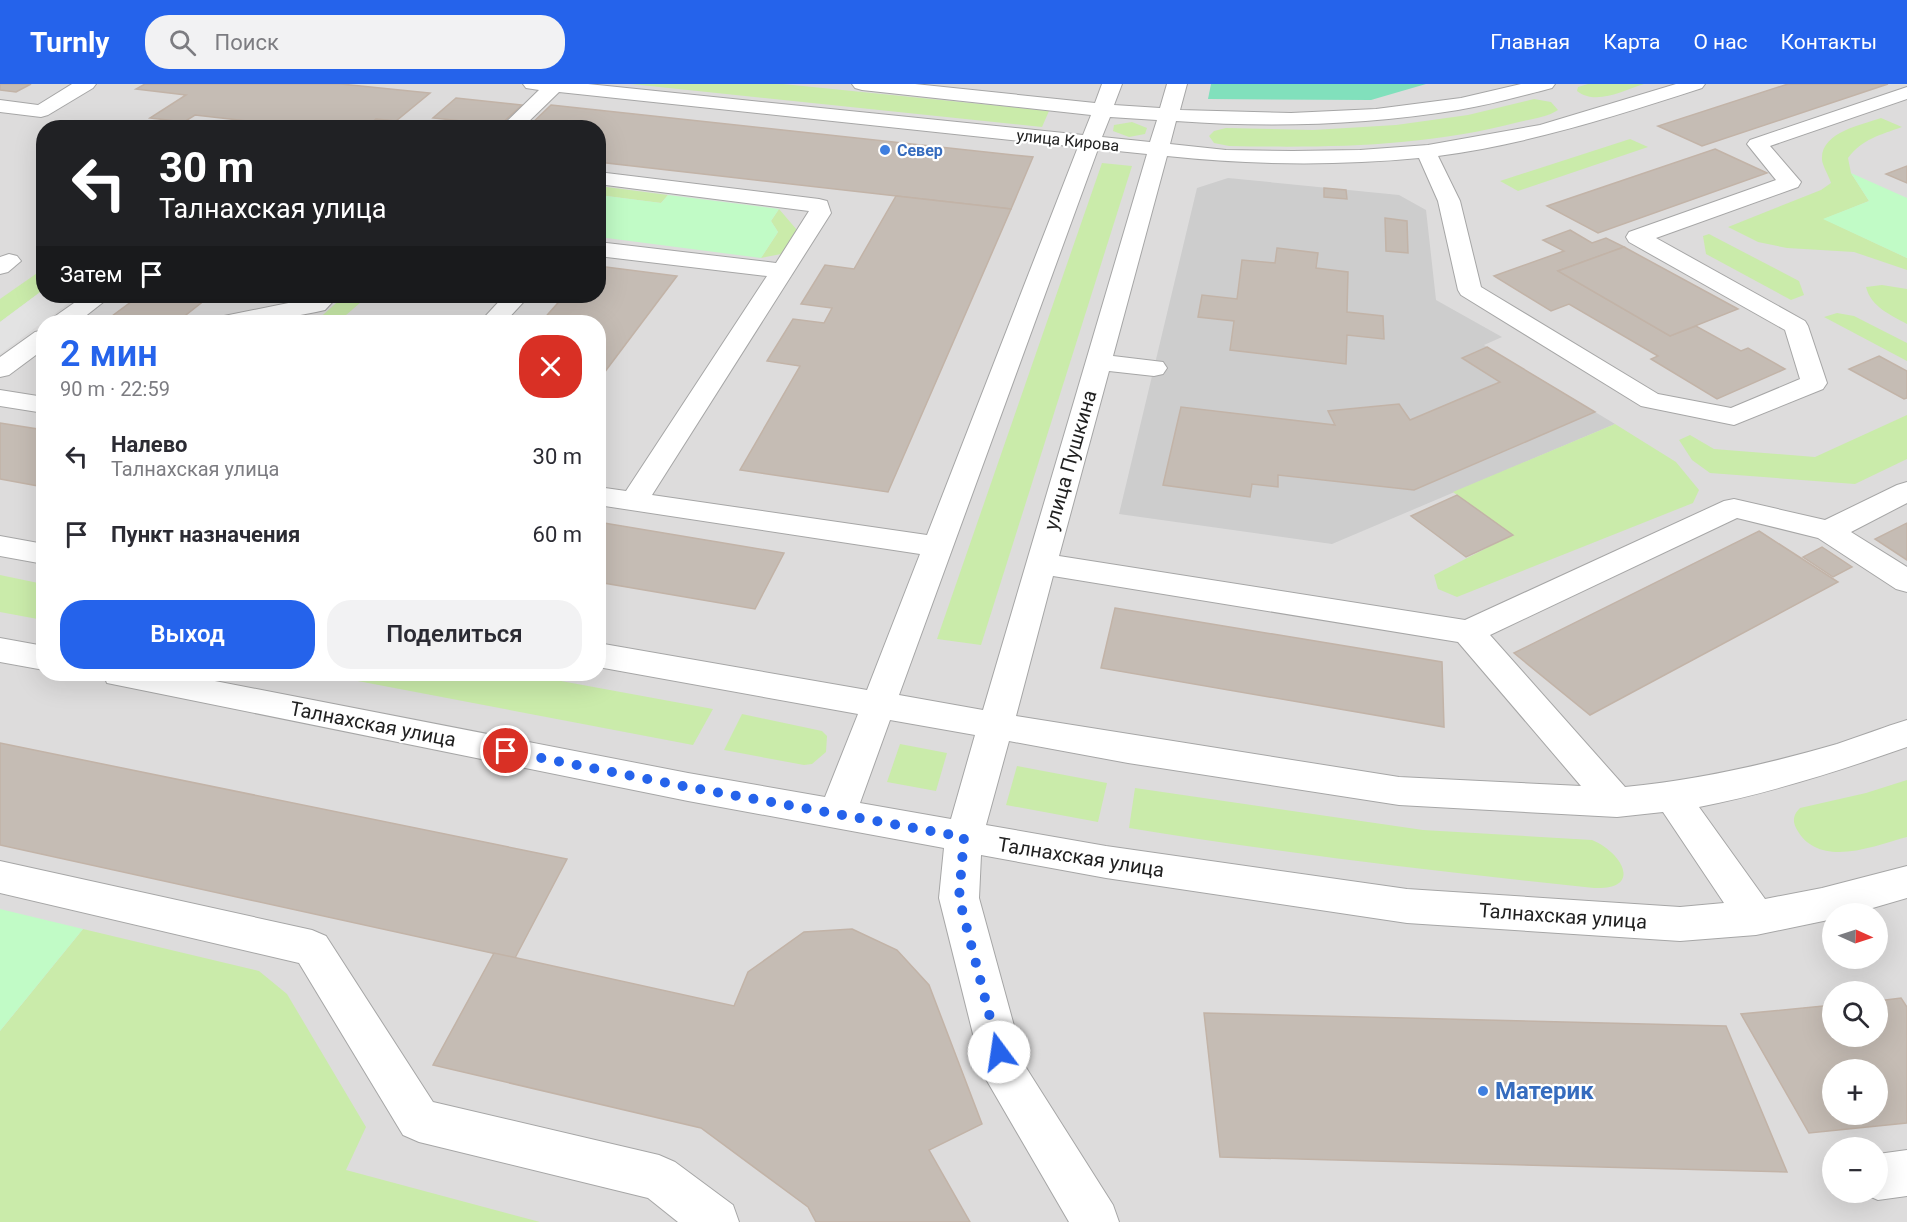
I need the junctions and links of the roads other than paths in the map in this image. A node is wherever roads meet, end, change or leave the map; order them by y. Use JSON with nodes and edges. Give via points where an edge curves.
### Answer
{"nodes":[{"id":1,"x":86,"y":84,"type":"edge"},
{"id":2,"x":534,"y":84,"type":"edge"},
{"id":3,"x":862,"y":84,"type":"edge"},
{"id":4,"x":1112,"y":84,"type":"edge"},
{"id":5,"x":1177,"y":84,"type":"edge"},
{"id":6,"x":1695,"y":84,"type":"edge"},
{"id":7,"x":555,"y":86,"type":"junction"},
{"id":8,"x":1554,"y":91,"type":"edge"},
{"id":9,"x":1903,"y":96,"type":"edge"},
{"id":10,"x":0,"y":106,"type":"edge"},
{"id":11,"x":1102,"y":109,"type":"junction"},
{"id":12,"x":1601,"y":114,"type":"junction"},
{"id":13,"x":1168,"y":116,"type":"junction"},
{"id":14,"x":519,"y":120,"type":"edge"},
{"id":15,"x":1090,"y":142,"type":"junction"},
{"id":16,"x":1159,"y":149,"type":"junction"},
{"id":17,"x":1425,"y":152,"type":"junction"},
{"id":18,"x":606,"y":179,"type":"edge"},
{"id":19,"x":606,"y":250,"type":"edge"},
{"id":20,"x":782,"y":272,"type":"junction"},
{"id":21,"x":89,"y":303,"type":"edge"},
{"id":22,"x":318,"y":303,"type":"edge"},
{"id":23,"x":510,"y":303,"type":"edge"},
{"id":24,"x":73,"y":315,"type":"edge"},
{"id":25,"x":264,"y":315,"type":"edge"},
{"id":26,"x":499,"y":315,"type":"edge"},
{"id":27,"x":36,"y":343,"type":"edge"},
{"id":28,"x":1098,"y":362,"type":"junction"},
{"id":29,"x":1154,"y":368,"type":"dead end"},
{"id":30,"x":0,"y":369,"type":"edge"},
{"id":31,"x":0,"y":398,"type":"edge"},
{"id":32,"x":36,"y":404,"type":"edge"},
{"id":33,"x":1907,"y":491,"type":"edge"},
{"id":34,"x":606,"y":497,"type":"edge"},
{"id":35,"x":633,"y":502,"type":"junction"},
{"id":36,"x":1828,"y":531,"type":"junction"},
{"id":37,"x":0,"y":546,"type":"edge"},
{"id":38,"x":937,"y":548,"type":"junction"},
{"id":39,"x":36,"y":553,"type":"edge"},
{"id":40,"x":1041,"y":564,"type":"junction"},
{"id":41,"x":1907,"y":581,"type":"edge"},
{"id":42,"x":1468,"y":632,"type":"junction"},
{"id":43,"x":0,"y":650,"type":"edge"},
{"id":44,"x":36,"y":657,"type":"edge"},
{"id":45,"x":606,"y":657,"type":"edge"},
{"id":46,"x":154,"y":681,"type":"edge"},
{"id":47,"x":878,"y":705,"type":"junction"},
{"id":48,"x":995,"y":726,"type":"junction"},
{"id":49,"x":1907,"y":733,"type":"edge"},
{"id":50,"x":1672,"y":797,"type":"junction"},
{"id":51,"x":1617,"y":802,"type":"junction"},
{"id":52,"x":837,"y":814,"type":"junction"},
{"id":53,"x":964,"y":837,"type":"junction"},
{"id":54,"x":0,"y":877,"type":"edge"},
{"id":55,"x":1907,"y":882,"type":"edge"},
{"id":56,"x":1756,"y":918,"type":"junction"},
{"id":57,"x":1907,"y":1173,"type":"edge"},
{"id":58,"x":1888,"y":1176,"type":"edge"},
{"id":59,"x":716,"y":1222,"type":"edge"},
{"id":60,"x":1096,"y":1222,"type":"edge"}],
"edges":[{"from":1,"to":10,"type":"street","via":[[41,111]]},
{"from":2,"to":7,"type":"street","name":"улица Кирова"},
{"from":3,"to":11,"type":"street","name":"улица Кирова"},
{"from":4,"to":11,"type":"street"},
{"from":5,"to":13,"type":"street","name":"улица Пушкина"},
{"from":6,"to":12,"type":"street","name":"улица Кирова"},
{"from":7,"to":14,"type":"street"},
{"from":7,"to":15,"type":"street","name":"улица Кирова"},
{"from":8,"to":12,"type":"street","name":"улица Кирова"},
{"from":8,"to":13,"type":"street","name":"улица Кирова","via":[[1390,114],[1331,118]]},
{"from":9,"to":17,"type":"street","via":[[1757,144],[1791,182],[1637,237],[1796,326],[1814,383],[1734,417],[1650,400],[1470,290],[1455,215],[1438,170]]},
{"from":11,"to":13,"type":"street","name":"улица Кирова"},
{"from":11,"to":15,"type":"street"},
{"from":12,"to":17,"type":"street","name":"улица Кирова","via":[[1492,142]]},
{"from":13,"to":16,"type":"street","name":"улица Пушкина"},
{"from":15,"to":16,"type":"street","name":"улица Кирова"},
{"from":15,"to":38,"type":"street"},
{"from":16,"to":17,"type":"street","name":"улица Кирова","via":[[1271,158]]},
{"from":16,"to":28,"type":"street","name":"улица Пушкина"},
{"from":18,"to":20,"type":"street","via":[[819,206],[820,213]]},
{"from":19,"to":20,"type":"street"},
{"from":20,"to":35,"type":"street"},
{"from":21,"to":24,"type":"street"},
{"from":22,"to":25,"type":"street"},
{"from":23,"to":26,"type":"street"},
{"from":27,"to":30,"type":"street"},
{"from":28,"to":29,"type":"street"},
{"from":28,"to":40,"type":"street","name":"улица Пушкина"},
{"from":31,"to":32,"type":"street"},
{"from":33,"to":36,"type":"street"},
{"from":34,"to":35,"type":"street"},
{"from":35,"to":38,"type":"street"},
{"from":36,"to":41,"type":"street"},
{"from":36,"to":42,"type":"street","via":[[1734,508]]},
{"from":37,"to":39,"type":"street"},
{"from":38,"to":47,"type":"street"},
{"from":40,"to":42,"type":"street"},
{"from":40,"to":48,"type":"street","name":"улица Пушкина"},
{"from":42,"to":51,"type":"street"},
{"from":43,"to":44,"type":"street"},
{"from":45,"to":47,"type":"street"},
{"from":46,"to":52,"type":"street","name":"Талнахская улица"},
{"from":47,"to":48,"type":"street"},
{"from":47,"to":52,"type":"street"},
{"from":48,"to":51,"type":"street","via":[[1399,791]]},
{"from":48,"to":53,"type":"street","name":"улица Пушкина"},
{"from":49,"to":50,"type":"street","via":[[1819,762],[1727,787]]},
{"from":50,"to":51,"type":"street"},
{"from":50,"to":56,"type":"street"},
{"from":52,"to":53,"type":"street","name":"Талнахская улица"},
{"from":53,"to":56,"type":"street","name":"Талнахская улица","via":[[1407,906],[1680,924]]},
{"from":53,"to":60,"type":"street","name":"улица Пушкина","via":[[959,898],[1005,1074]]},
{"from":54,"to":59,"type":"street","via":[[312,948],[419,1120],[659,1178]]},
{"from":55,"to":56,"type":"street","name":"Талнахская улица"},
{"from":57,"to":58,"type":"street"}]}
